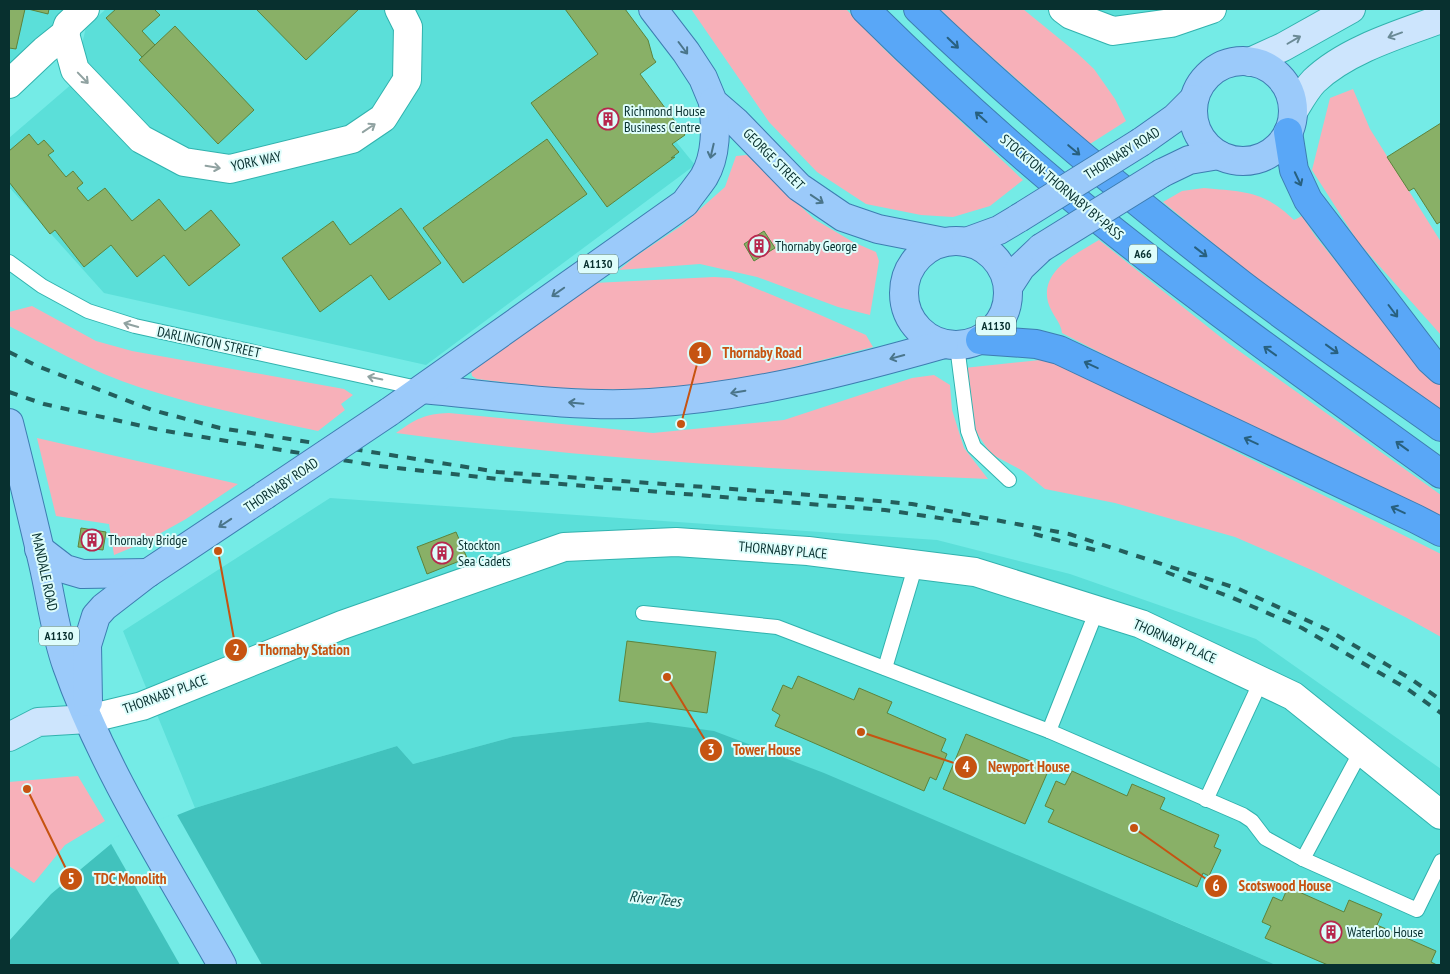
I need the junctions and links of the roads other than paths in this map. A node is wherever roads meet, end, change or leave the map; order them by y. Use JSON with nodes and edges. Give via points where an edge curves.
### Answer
{"nodes":[{"id":1,"x":85,"y":9,"type":"edge"},
{"id":2,"x":399,"y":9,"type":"edge"},
{"id":3,"x":653,"y":9,"type":"edge"},
{"id":4,"x":865,"y":9,"type":"edge"},
{"id":5,"x":918,"y":9,"type":"edge"},
{"id":6,"x":1062,"y":9,"type":"edge"},
{"id":7,"x":1212,"y":9,"type":"edge"},
{"id":8,"x":1351,"y":9,"type":"edge"},
{"id":9,"x":1441,"y":19,"type":"edge"},
{"id":10,"x":66,"y":34,"type":"junction"},
{"id":11,"x":1250,"y":62,"type":"junction"},
{"id":12,"x":9,"y":84,"type":"edge"},
{"id":13,"x":1194,"y":99,"type":"junction"},
{"id":14,"x":713,"y":102,"type":"junction"},
{"id":15,"x":1290,"y":122,"type":"junction"},
{"id":16,"x":1219,"y":155,"type":"junction"},
{"id":17,"x":955,"y":242,"type":"junction"},
{"id":18,"x":9,"y":262,"type":"edge"},
{"id":19,"x":1008,"y":288,"type":"junction"},
{"id":20,"x":960,"y":343,"type":"junction"},
{"id":21,"x":1441,"y":370,"type":"edge"},
{"id":22,"x":423,"y":389,"type":"junction"},
{"id":23,"x":10,"y":427,"type":"edge"},
{"id":24,"x":1441,"y":427,"type":"edge"},
{"id":25,"x":1441,"y":474,"type":"edge"},
{"id":26,"x":1009,"y":480,"type":"dead end"},
{"id":27,"x":1441,"y":532,"type":"edge"},
{"id":28,"x":39,"y":549,"type":"junction"},
{"id":29,"x":916,"y":564,"type":"junction"},
{"id":30,"x":148,"y":573,"type":"junction"},
{"id":31,"x":1098,"y":610,"type":"junction"},
{"id":32,"x":643,"y":614,"type":"dead end"},
{"id":33,"x":885,"y":668,"type":"junction"},
{"id":34,"x":1261,"y":681,"type":"junction"},
{"id":35,"x":88,"y":719,"type":"junction"},
{"id":36,"x":1049,"y":731,"type":"junction"},
{"id":37,"x":9,"y":737,"type":"edge"},
{"id":38,"x":1361,"y":751,"type":"junction"},
{"id":39,"x":1206,"y":800,"type":"junction"},
{"id":40,"x":1441,"y":815,"type":"edge"},
{"id":41,"x":1303,"y":859,"type":"junction"},
{"id":42,"x":1441,"y":861,"type":"edge"},
{"id":43,"x":222,"y":965,"type":"edge"}],
"edges":[{"from":1,"to":10,"type":"street","via":[[68,25]]},
{"from":10,"to":2,"type":"street","name":"YORK WAY","one_way":true,"via":[[75,70],[141,139],[184,162],[230,169],[352,139],[383,118],[408,80],[408,27]]},
{"from":3,"to":14,"type":"main road","name":"GEORGE STREET","number":"A1130","one_way":true,"via":[[699,71]]},
{"from":25,"to":4,"type":"highway","name":"STOCKTON-THORNABY BY-PASS","number":"A66","one_way":true,"via":[[1116,233],[1025,156]]},
{"from":5,"to":24,"type":"highway","one_way":true,"via":[[969,58],[1145,209],[1243,285]]},
{"from":6,"to":7,"type":"street","via":[[1113,31],[1172,23]]},
{"from":11,"to":8,"type":"street","one_way":true},
{"from":9,"to":15,"type":"street","one_way":true,"via":[[1388,38],[1332,65],[1313,82]]},
{"from":10,"to":12,"type":"street"},
{"from":11,"to":13,"type":"main road","via":[[1222,66],[1209,74]]},
{"from":11,"to":15,"type":"main road","via":[[1264,66],[1285,85],[1291,98]]},
{"from":13,"to":16,"type":"main road","via":[[1197,131],[1206,145]]},
{"from":13,"to":17,"type":"main road","name":"THORNABY ROAD","bridge":true,"via":[[1175,118],[1141,142],[999,230]]},
{"from":14,"to":17,"type":"main road","name":"GEORGE STREET","number":"A1130","one_way":true,"via":[[799,186],[843,217],[878,230]]},
{"from":14,"to":22,"type":"main road","number":"A1130","one_way":true,"via":[[714,149],[705,175],[685,203]]},
{"from":15,"to":16,"type":"main road","number":"A1130","via":[[1280,145],[1266,155],[1251,161],[1235,161]]},
{"from":15,"to":21,"type":"highway","one_way":true,"via":[[1294,170],[1308,200]]},
{"from":16,"to":19,"type":"main road","number":"A1130","bridge":true,"via":[[1189,160],[1162,172],[1041,248],[1021,267]]},
{"from":17,"to":19,"type":"main road","number":"A1130","via":[[982,248],[994,258],[1004,272]]},
{"from":17,"to":20,"type":"main road","via":[[928,249],[915,261],[906,276],[904,293],[906,310],[915,326],[928,338]]},
{"from":22,"to":18,"type":"lane","name":"DARLINGTON STREET","one_way":true,"via":[[135,326],[88,311],[42,286]]},
{"from":19,"to":20,"type":"main road","number":"A1130","via":[[1002,318],[992,331]]},
{"from":20,"to":22,"type":"main road","number":"A1130","one_way":true,"via":[[824,376],[674,401],[585,404]]},
{"from":20,"to":26,"type":"lane","via":[[968,431],[974,447]]},
{"from":27,"to":20,"type":"highway","one_way":true,"via":[[1059,350],[1036,344]]},
{"from":22,"to":30,"type":"main road","name":"THORNABY ROAD","number":"A1130","one_way":true,"bridge":true},
{"from":23,"to":28,"type":"main road","name":"MANDALE ROAD","number":"A1130"},
{"from":28,"to":30,"type":"main road","via":[[65,569],[82,574]]},
{"from":28,"to":35,"type":"main road","name":"MANDALE ROAD","number":"A1130","via":[[66,665]]},
{"from":29,"to":31,"type":"street","name":"THORNABY PLACE","via":[[975,572]]},
{"from":29,"to":33,"type":"lane"},
{"from":29,"to":35,"type":"street","name":"THORNABY PLACE","via":[[808,551],[676,542],[564,547],[342,625],[142,706]]},
{"from":30,"to":35,"type":"main road","number":"A1130","via":[[96,616],[87,645]]},
{"from":31,"to":34,"type":"street","name":"THORNABY PLACE","via":[[1141,624]]},
{"from":31,"to":36,"type":"lane"},
{"from":32,"to":33,"type":"lane","via":[[777,627]]},
{"from":33,"to":36,"type":"lane"},
{"from":34,"to":38,"type":"street","name":"THORNABY PLACE","via":[[1293,696]]},
{"from":34,"to":39,"type":"lane"},
{"from":35,"to":37,"type":"street","via":[[38,722]]},
{"from":35,"to":43,"type":"main road","number":"A1130","via":[[121,787]]},
{"from":36,"to":39,"type":"lane"},
{"from":38,"to":40,"type":"street","name":"THORNABY PLACE"},
{"from":38,"to":41,"type":"lane"},
{"from":39,"to":41,"type":"lane","via":[[1243,815],[1265,838]]},
{"from":41,"to":42,"type":"lane","via":[[1417,910]]}]}
